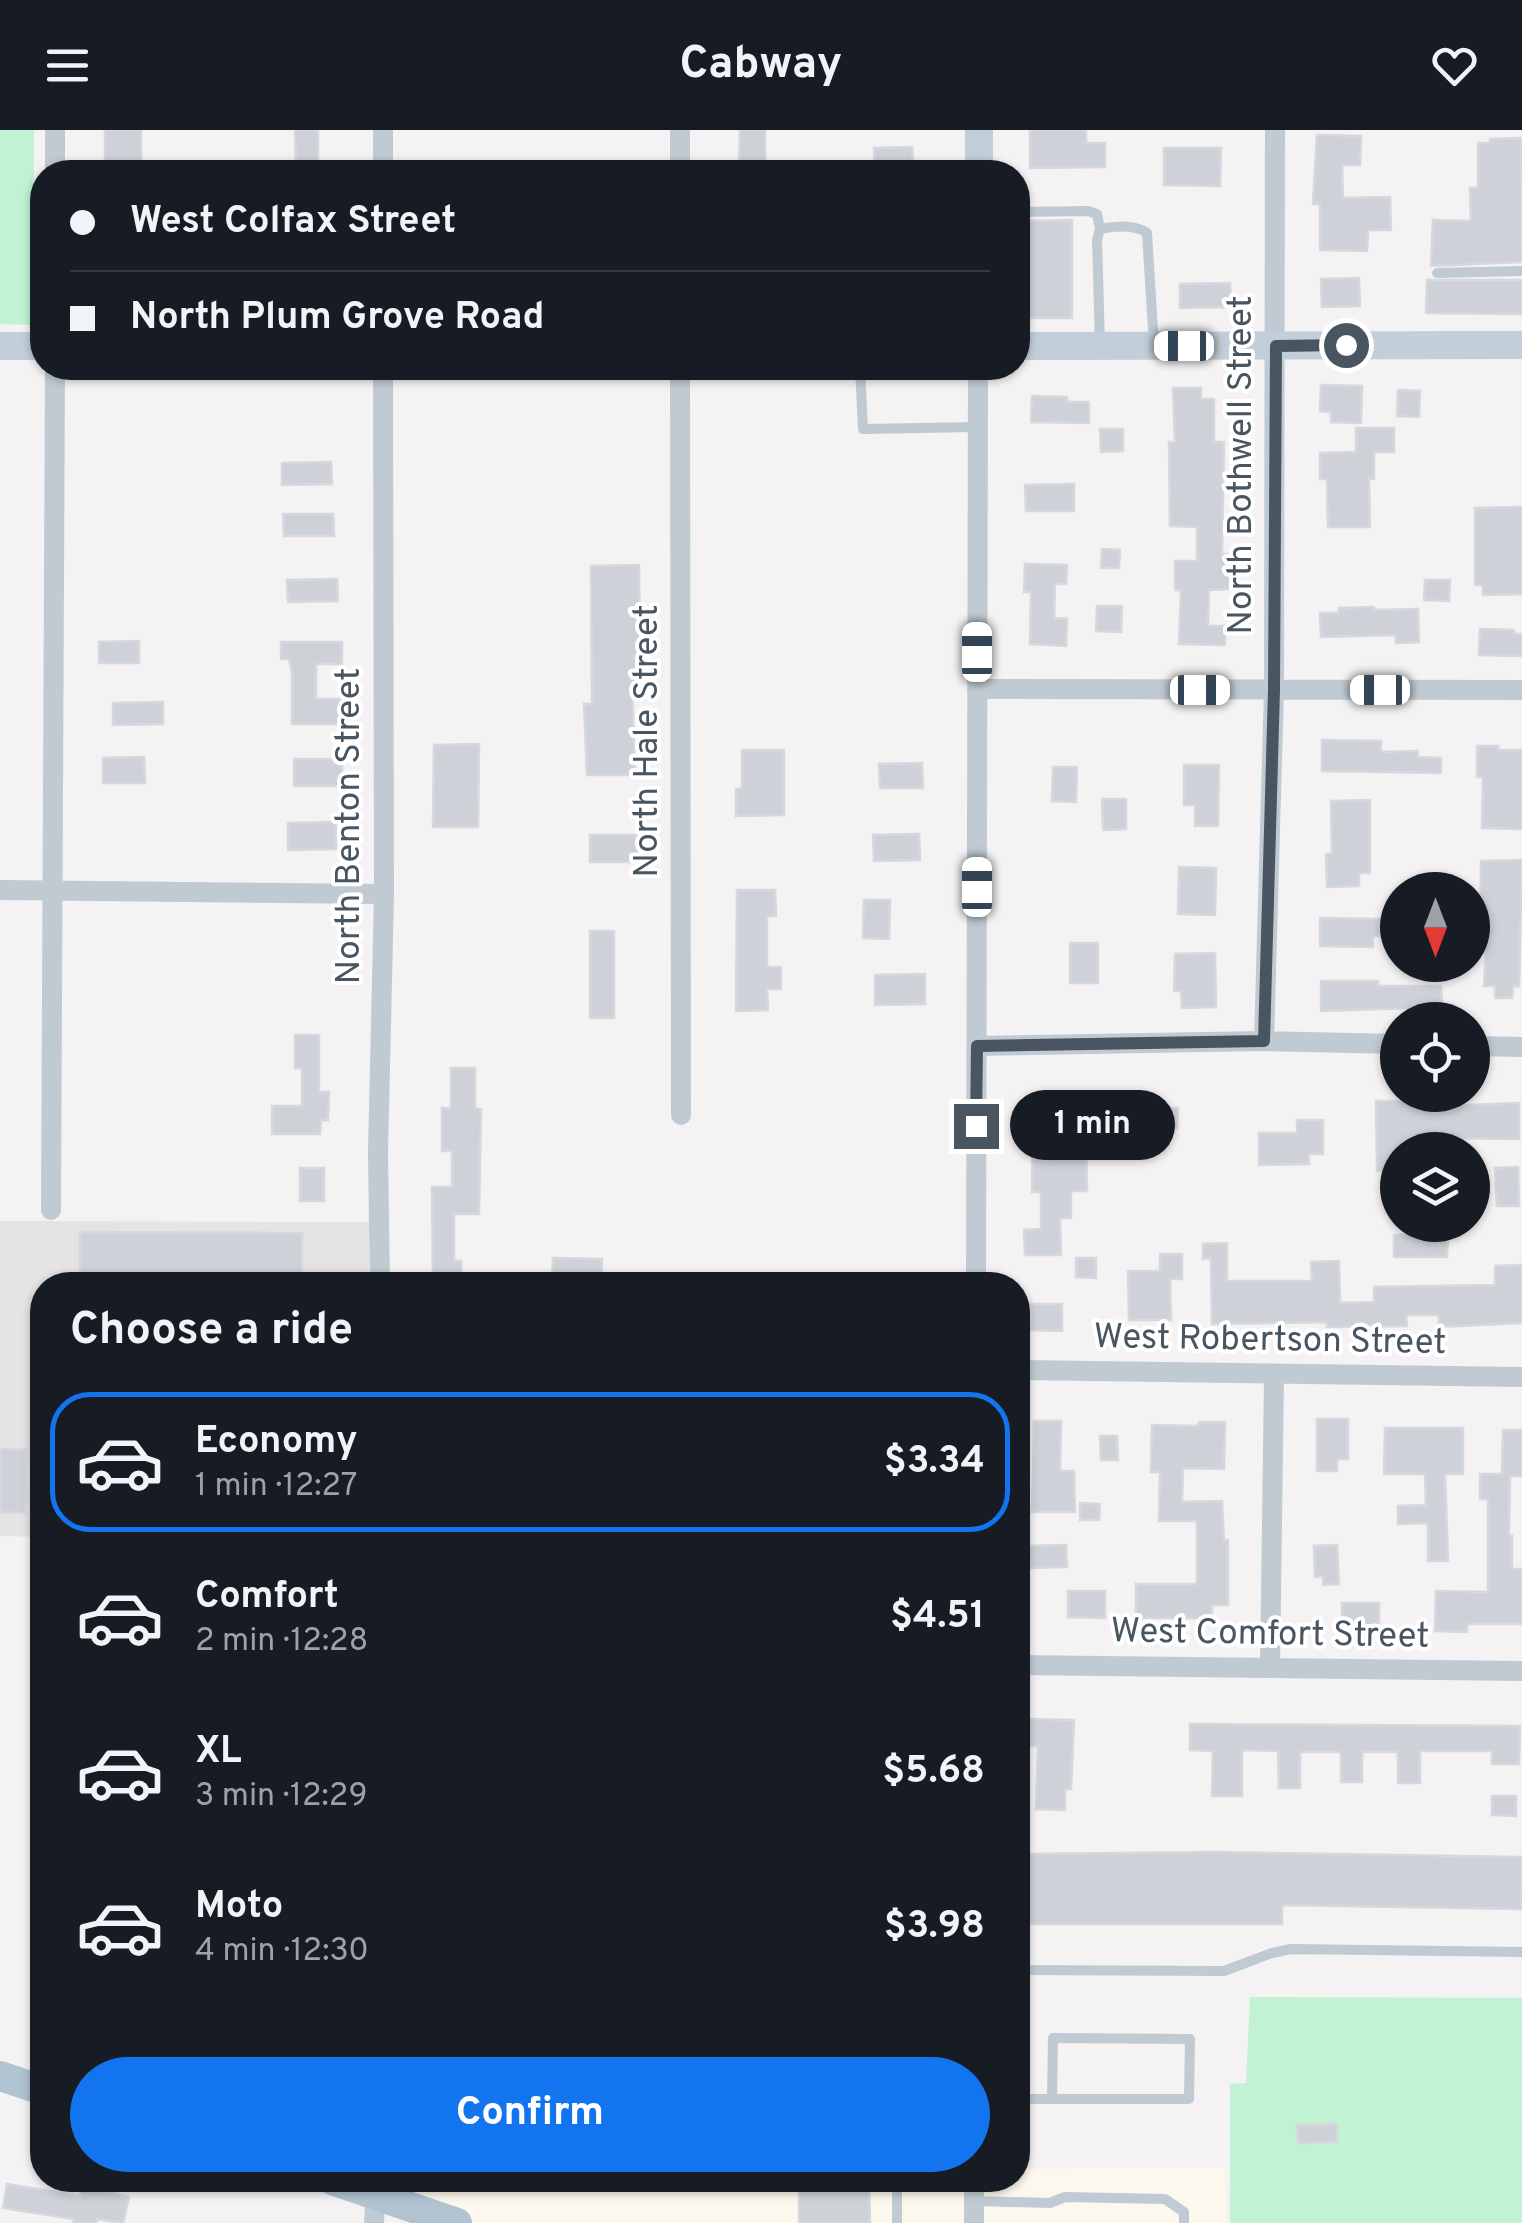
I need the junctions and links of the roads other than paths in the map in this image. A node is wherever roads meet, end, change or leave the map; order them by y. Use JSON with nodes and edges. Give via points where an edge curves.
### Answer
{"nodes":[{"id":1,"x":56,"y":130,"type":"edge"},
{"id":2,"x":383,"y":130,"type":"edge"},
{"id":3,"x":680,"y":130,"type":"edge"},
{"id":4,"x":979,"y":130,"type":"edge"},
{"id":5,"x":1274,"y":130,"type":"edge"},
{"id":6,"x":55,"y":160,"type":"edge"},
{"id":7,"x":383,"y":160,"type":"edge"},
{"id":8,"x":680,"y":160,"type":"edge"},
{"id":9,"x":979,"y":160,"type":"edge"},
{"id":10,"x":1030,"y":212,"type":"edge"},
{"id":11,"x":1100,"y":229,"type":"junction"},
{"id":12,"x":1522,"y":271,"type":"edge"},
{"id":13,"x":1438,"y":272,"type":"dead end"},
{"id":14,"x":1522,"y":345,"type":"edge"},
{"id":15,"x":0,"y":346,"type":"edge"},
{"id":16,"x":30,"y":346,"type":"edge"},
{"id":17,"x":1030,"y":346,"type":"edge"},
{"id":18,"x":1100,"y":346,"type":"junction"},
{"id":19,"x":1154,"y":346,"type":"junction"},
{"id":20,"x":1276,"y":346,"type":"junction"},
{"id":21,"x":55,"y":380,"type":"edge"},
{"id":22,"x":383,"y":380,"type":"edge"},
{"id":23,"x":680,"y":380,"type":"edge"},
{"id":24,"x":860,"y":380,"type":"edge"},
{"id":25,"x":978,"y":380,"type":"edge"},
{"id":26,"x":978,"y":427,"type":"junction"},
{"id":27,"x":977,"y":689,"type":"junction"},
{"id":28,"x":1274,"y":690,"type":"junction"},
{"id":29,"x":1522,"y":690,"type":"edge"},
{"id":30,"x":0,"y":890,"type":"edge"},
{"id":31,"x":55,"y":891,"type":"junction"},
{"id":32,"x":384,"y":894,"type":"junction"},
{"id":33,"x":1264,"y":1041,"type":"junction"},
{"id":34,"x":1380,"y":1044,"type":"edge"},
{"id":35,"x":977,"y":1046,"type":"junction"},
{"id":36,"x":1490,"y":1046,"type":"edge"},
{"id":37,"x":1522,"y":1047,"type":"edge"},
{"id":38,"x":680,"y":1115,"type":"dead end"},
{"id":39,"x":52,"y":1210,"type":"dead end"},
{"id":40,"x":380,"y":1272,"type":"edge"},
{"id":41,"x":976,"y":1272,"type":"edge"},
{"id":42,"x":1030,"y":1370,"type":"edge"},
{"id":43,"x":1274,"y":1376,"type":"junction"},
{"id":44,"x":1522,"y":1377,"type":"edge"},
{"id":45,"x":1030,"y":1665,"type":"edge"},
{"id":46,"x":1270,"y":1668,"type":"junction"},
{"id":47,"x":1522,"y":1671,"type":"edge"},
{"id":48,"x":1522,"y":1952,"type":"edge"},
{"id":49,"x":1030,"y":1970,"type":"edge"},
{"id":50,"x":0,"y":2076,"type":"edge"},
{"id":51,"x":30,"y":2086,"type":"edge"},
{"id":52,"x":1030,"y":2098,"type":"edge"},
{"id":53,"x":1052,"y":2099,"type":"junction"},
{"id":54,"x":897,"y":2192,"type":"edge"},
{"id":55,"x":375,"y":2199,"type":"edge"},
{"id":56,"x":974,"y":2202,"type":"edge"},
{"id":57,"x":457,"y":2223,"type":"edge"},
{"id":58,"x":896,"y":2223,"type":"edge"},
{"id":59,"x":1184,"y":2223,"type":"edge"}],
"edges":[{"from":1,"to":6,"type":"street"},
{"from":2,"to":7,"type":"street"},
{"from":3,"to":8,"type":"street"},
{"from":4,"to":9,"type":"street"},
{"from":5,"to":20,"type":"street","name":"North Bothwell Street"},
{"from":10,"to":11,"type":"lane","via":[[1088,211],[1097,214]]},
{"from":11,"to":18,"type":"lane"},
{"from":11,"to":19,"type":"lane","via":[[1148,233]]},
{"from":12,"to":13,"type":"lane"},
{"from":14,"to":20,"type":"street"},
{"from":15,"to":16,"type":"street"},
{"from":17,"to":18,"type":"street"},
{"from":18,"to":19,"type":"street"},
{"from":19,"to":20,"type":"street"},
{"from":20,"to":28,"type":"street","name":"North Bothwell Street"},
{"from":21,"to":31,"type":"street"},
{"from":22,"to":32,"type":"street","name":"North Benton Street"},
{"from":23,"to":38,"type":"street","name":"North Hale Street"},
{"from":24,"to":26,"type":"lane","via":[[862,428]]},
{"from":25,"to":26,"type":"street"},
{"from":26,"to":27,"type":"street"},
{"from":27,"to":28,"type":"street"},
{"from":27,"to":35,"type":"street"},
{"from":28,"to":29,"type":"street"},
{"from":28,"to":33,"type":"street","name":"North Bothwell Street"},
{"from":30,"to":31,"type":"street"},
{"from":31,"to":32,"type":"street"},
{"from":31,"to":39,"type":"street"},
{"from":32,"to":40,"type":"street","name":"North Benton Street"},
{"from":33,"to":34,"type":"street"},
{"from":33,"to":35,"type":"street"},
{"from":35,"to":41,"type":"street"},
{"from":36,"to":37,"type":"street"},
{"from":42,"to":43,"type":"street","name":"West Robertson Street"},
{"from":43,"to":44,"type":"street","name":"West Robertson Street"},
{"from":43,"to":46,"type":"street"},
{"from":45,"to":46,"type":"street","name":"West Comfort Street"},
{"from":46,"to":47,"type":"street","name":"West Comfort Street"},
{"from":48,"to":49,"type":"lane","via":[[1291,1949],[1224,1971]]},
{"from":50,"to":51,"type":"main road"},
{"from":52,"to":53,"type":"lane"},
{"from":53,"to":53,"type":"lane","via":[[1189,2099],[1190,2038],[1054,2038]]},
{"from":54,"to":58,"type":"lane"},
{"from":55,"to":57,"type":"main road"},
{"from":56,"to":59,"type":"lane","via":[[1165,2199],[1184,2212]]}]}
